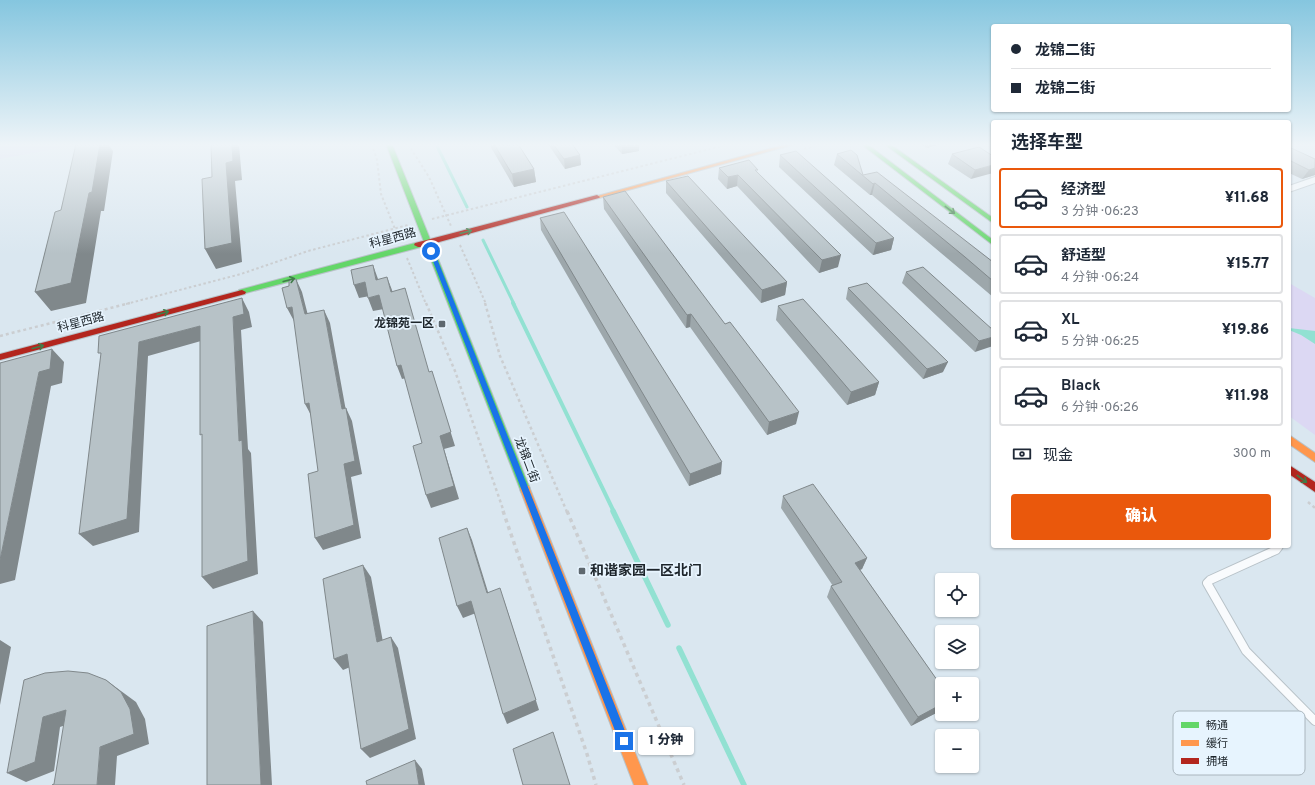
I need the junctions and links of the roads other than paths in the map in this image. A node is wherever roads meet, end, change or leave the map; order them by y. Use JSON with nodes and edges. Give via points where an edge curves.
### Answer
{"nodes":[{"id":1,"x":404,"y":181,"type":"edge"},
{"id":2,"x":657,"y":181,"type":"edge"},
{"id":3,"x":912,"y":181,"type":"edge"},
{"id":4,"x":937,"y":181,"type":"edge"},
{"id":5,"x":1313,"y":181,"type":"edge"},
{"id":6,"x":1291,"y":188,"type":"edge"},
{"id":7,"x":991,"y":220,"type":"edge"},
{"id":8,"x":428,"y":232,"type":"junction"},
{"id":9,"x":412,"y":236,"type":"dead end"},
{"id":10,"x":991,"y":240,"type":"edge"},
{"id":11,"x":428,"y":242,"type":"junction"},
{"id":12,"x":0,"y":357,"type":"edge"},
{"id":13,"x":1291,"y":440,"type":"edge"},
{"id":14,"x":1315,"y":458,"type":"edge"},
{"id":15,"x":1291,"y":470,"type":"edge"},
{"id":16,"x":1315,"y":488,"type":"edge"},
{"id":17,"x":1278,"y":548,"type":"edge"},
{"id":18,"x":1315,"y":721,"type":"edge"},
{"id":19,"x":641,"y":785,"type":"edge"}],
"edges":[{"from":1,"to":8,"type":"street","name":"龙锦二街","via":[[420,222]]},
{"from":11,"to":2,"type":"street","name":"科星西路","one_way":true},
{"from":3,"to":10,"type":"street","one_way":true},
{"from":4,"to":7,"type":"street"},
{"from":5,"to":6,"type":"street"},
{"from":8,"to":9,"type":"street","name":"科星西路"},
{"from":8,"to":11,"type":"street","name":"龙锦二街"},
{"from":12,"to":11,"type":"street","name":"科星西路","one_way":true},
{"from":11,"to":19,"type":"street","name":"龙锦二街"},
{"from":13,"to":14,"type":"street"},
{"from":15,"to":16,"type":"street","one_way":true},
{"from":17,"to":18,"type":"lane","via":[[1207,583],[1246,651]]}]}
